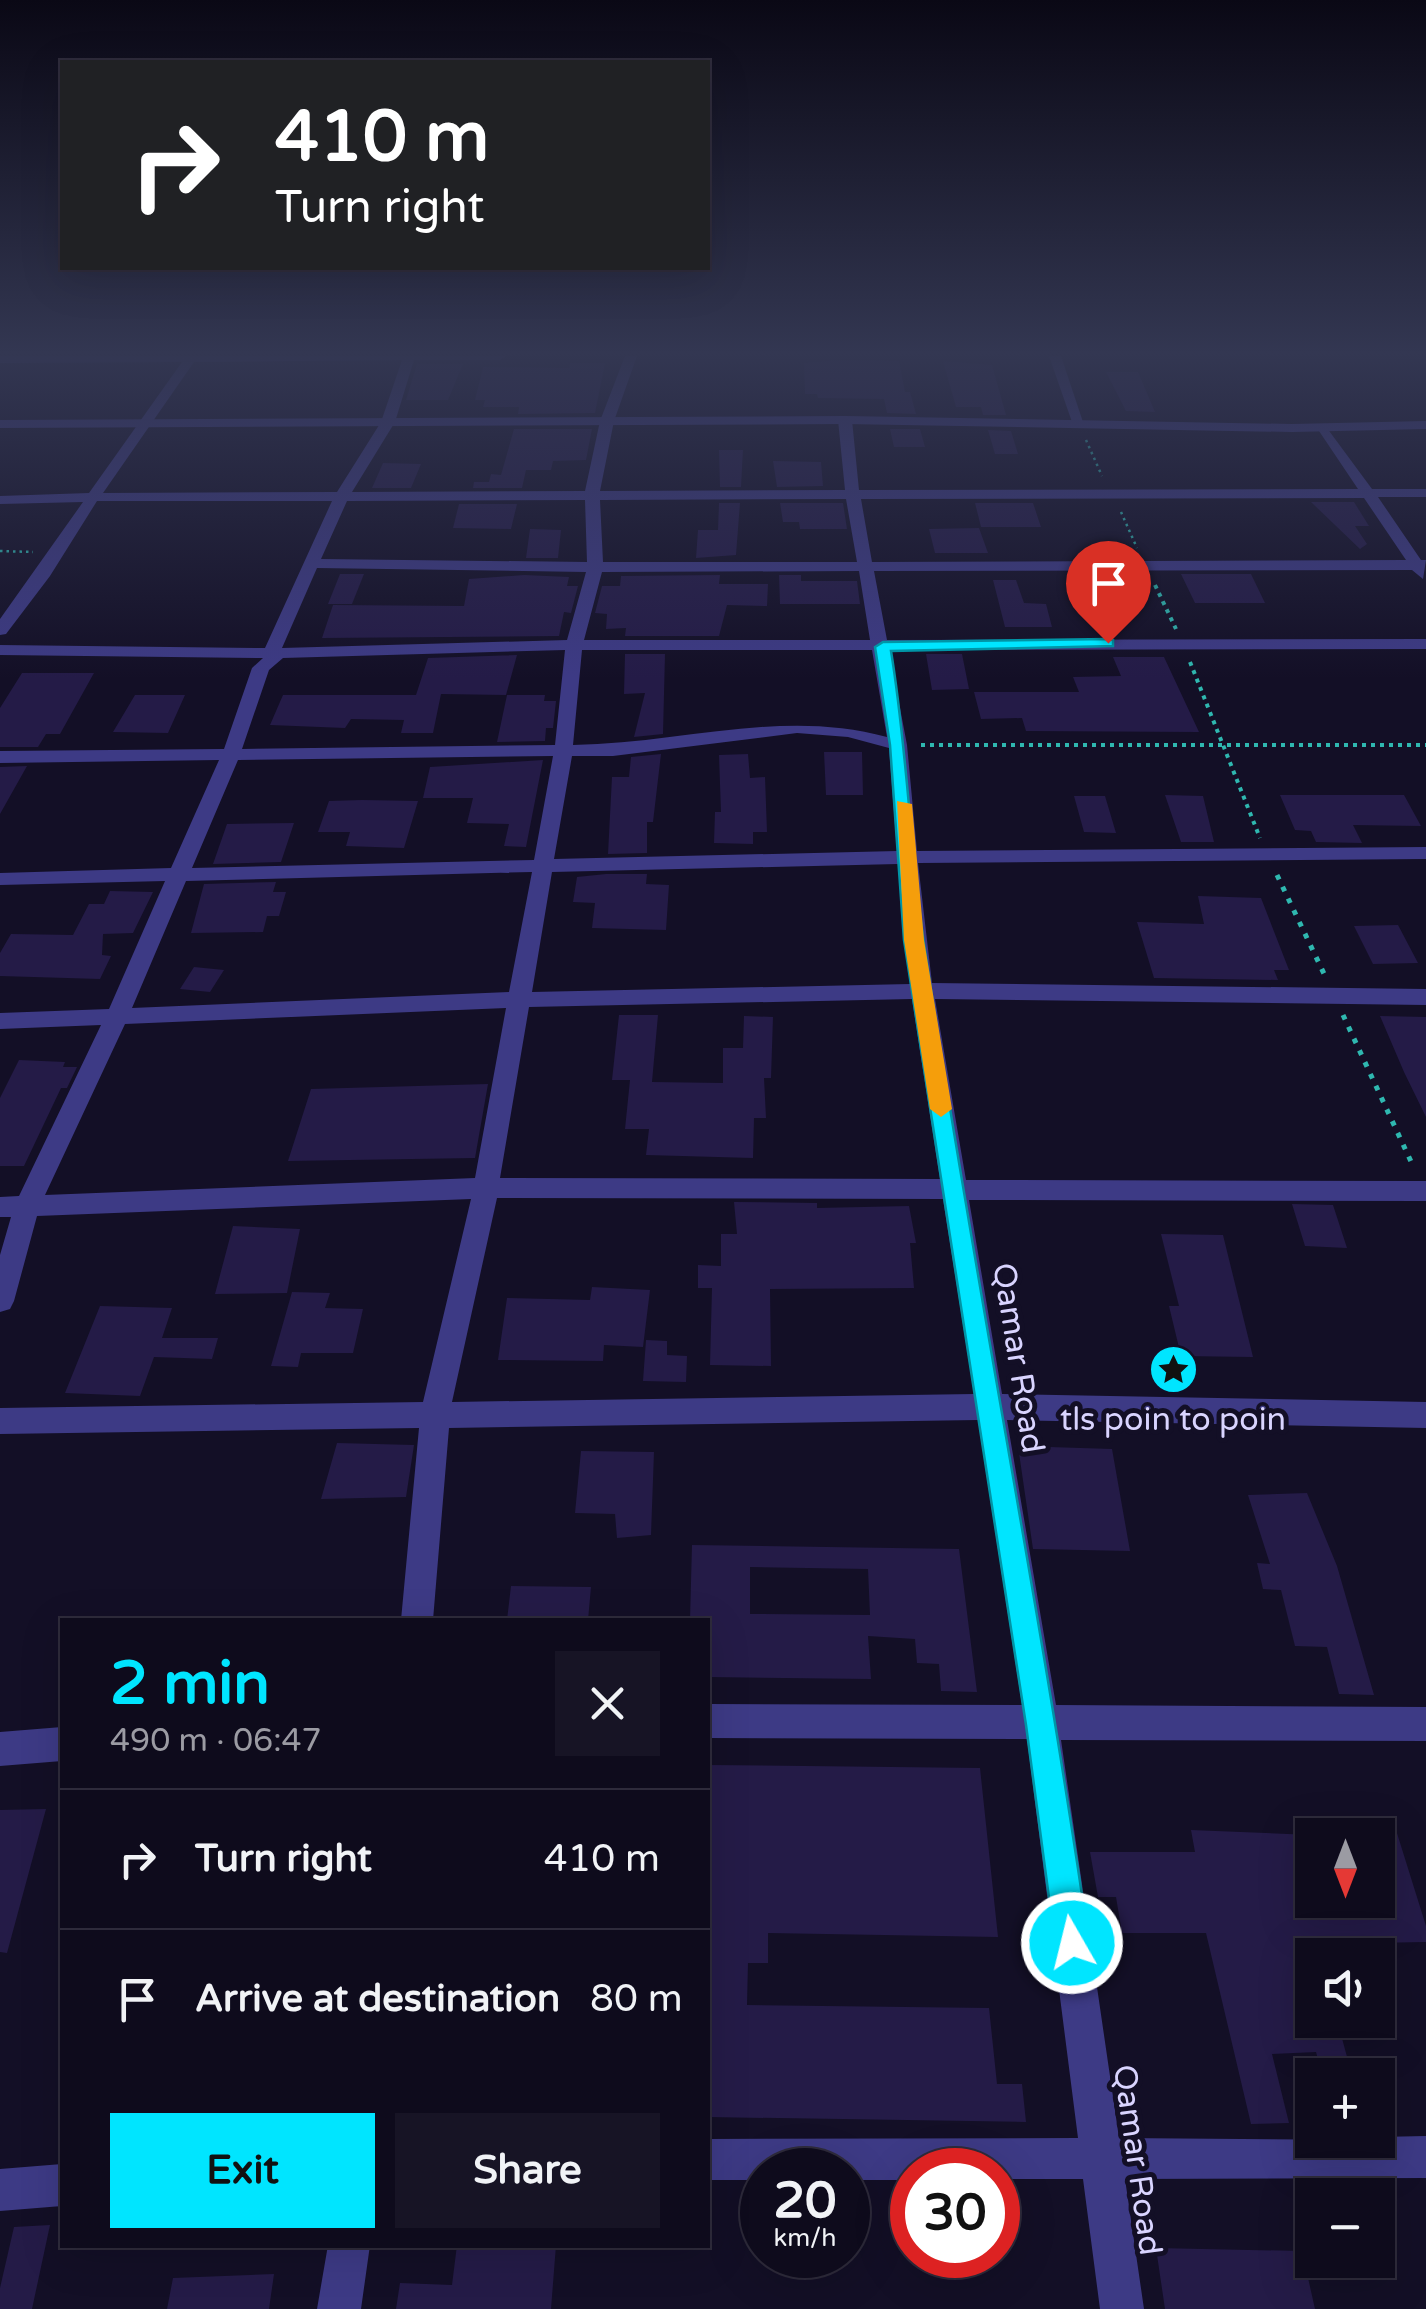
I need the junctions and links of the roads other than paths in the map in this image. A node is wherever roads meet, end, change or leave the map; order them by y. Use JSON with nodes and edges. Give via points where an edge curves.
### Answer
{"nodes":[{"id":1,"x":115,"y":464,"type":"edge"},
{"id":2,"x":362,"y":464,"type":"edge"},
{"id":3,"x":598,"y":464,"type":"edge"},
{"id":4,"x":849,"y":464,"type":"edge"},
{"id":5,"x":1349,"y":464,"type":"edge"},
{"id":6,"x":852,"y":492,"type":"junction"},
{"id":7,"x":592,"y":493,"type":"junction"},
{"id":8,"x":1426,"y":493,"type":"edge"},
{"id":9,"x":1371,"y":494,"type":"junction"},
{"id":10,"x":92,"y":497,"type":"junction"},
{"id":11,"x":0,"y":500,"type":"edge"},
{"id":12,"x":340,"y":500,"type":"junction"},
{"id":13,"x":309,"y":563,"type":"junction"},
{"id":14,"x":865,"y":564,"type":"junction"},
{"id":15,"x":594,"y":567,"type":"junction"},
{"id":16,"x":1423,"y":570,"type":"edge"},
{"id":17,"x":0,"y":630,"type":"edge"},
{"id":18,"x":1426,"y":644,"type":"edge"},
{"id":19,"x":574,"y":645,"type":"junction"},
{"id":20,"x":883,"y":647,"type":"junction"},
{"id":21,"x":0,"y":650,"type":"edge"},
{"id":22,"x":274,"y":653,"type":"junction"},
{"id":23,"x":898,"y":745,"type":"junction"},
{"id":24,"x":564,"y":748,"type":"junction"},
{"id":25,"x":231,"y":754,"type":"junction"},
{"id":26,"x":0,"y":757,"type":"edge"},
{"id":27,"x":1426,"y":853,"type":"edge"},
{"id":28,"x":908,"y":857,"type":"junction"},
{"id":29,"x":539,"y":868,"type":"junction"},
{"id":30,"x":176,"y":876,"type":"junction"},
{"id":31,"x":0,"y":880,"type":"edge"},
{"id":32,"x":922,"y":991,"type":"junction"},
{"id":33,"x":1426,"y":997,"type":"edge"},
{"id":34,"x":516,"y":1000,"type":"junction"},
{"id":35,"x":116,"y":1018,"type":"junction"},
{"id":36,"x":0,"y":1022,"type":"edge"},
{"id":37,"x":954,"y":1186,"type":"junction"},
{"id":38,"x":486,"y":1188,"type":"junction"},
{"id":39,"x":1425,"y":1190,"type":"edge"},
{"id":40,"x":27,"y":1207,"type":"junction"},
{"id":41,"x":0,"y":1208,"type":"edge"},
{"id":42,"x":0,"y":1301,"type":"edge"},
{"id":43,"x":990,"y":1407,"type":"junction"},
{"id":44,"x":1426,"y":1415,"type":"edge"},
{"id":45,"x":435,"y":1416,"type":"junction"},
{"id":46,"x":0,"y":1421,"type":"edge"},
{"id":47,"x":417,"y":1618,"type":"edge"},
{"id":48,"x":710,"y":1721,"type":"edge"},
{"id":49,"x":1426,"y":1724,"type":"edge"},
{"id":50,"x":1042,"y":1725,"type":"junction"},
{"id":51,"x":60,"y":1744,"type":"edge"},
{"id":52,"x":0,"y":1749,"type":"edge"},
{"id":53,"x":1426,"y":2157,"type":"edge"},
{"id":54,"x":710,"y":2160,"type":"edge"},
{"id":55,"x":1102,"y":2161,"type":"junction"},
{"id":56,"x":60,"y":2184,"type":"edge"},
{"id":57,"x":0,"y":2190,"type":"edge"},
{"id":58,"x":349,"y":2248,"type":"edge"},
{"id":59,"x":339,"y":2309,"type":"edge"},
{"id":60,"x":1122,"y":2309,"type":"edge"}],
"edges":[{"from":1,"to":10,"type":"street"},
{"from":2,"to":12,"type":"street"},
{"from":3,"to":7,"type":"street"},
{"from":4,"to":6,"type":"street","name":"Qamar Road"},
{"from":5,"to":9,"type":"street"},
{"from":6,"to":7,"type":"street"},
{"from":6,"to":9,"type":"street"},
{"from":6,"to":14,"type":"street","name":"Qamar Road"},
{"from":7,"to":12,"type":"street"},
{"from":7,"to":15,"type":"street"},
{"from":8,"to":9,"type":"street"},
{"from":9,"to":16,"type":"street"},
{"from":10,"to":11,"type":"street"},
{"from":10,"to":12,"type":"street"},
{"from":10,"to":17,"type":"street"},
{"from":12,"to":13,"type":"street"},
{"from":13,"to":15,"type":"street"},
{"from":13,"to":22,"type":"street"},
{"from":14,"to":15,"type":"street"},
{"from":14,"to":16,"type":"street"},
{"from":14,"to":20,"type":"street","name":"Qamar Road"},
{"from":15,"to":19,"type":"street"},
{"from":18,"to":20,"type":"street"},
{"from":19,"to":20,"type":"street"},
{"from":19,"to":22,"type":"street"},
{"from":19,"to":24,"type":"street"},
{"from":20,"to":23,"type":"street","name":"Qamar Road"},
{"from":21,"to":22,"type":"street"},
{"from":22,"to":25,"type":"street","via":[[261,668]]},
{"from":23,"to":24,"type":"street","via":[[797,728],[645,747]]},
{"from":23,"to":28,"type":"street","name":"Qamar Road"},
{"from":24,"to":25,"type":"street"},
{"from":24,"to":29,"type":"street"},
{"from":25,"to":26,"type":"street"},
{"from":25,"to":30,"type":"street"},
{"from":27,"to":28,"type":"street"},
{"from":28,"to":29,"type":"street"},
{"from":28,"to":32,"type":"street","name":"Qamar Road"},
{"from":29,"to":30,"type":"street"},
{"from":29,"to":34,"type":"street"},
{"from":30,"to":31,"type":"street"},
{"from":30,"to":35,"type":"street"},
{"from":32,"to":33,"type":"street"},
{"from":32,"to":34,"type":"street"},
{"from":32,"to":37,"type":"street","name":"Qamar Road"},
{"from":34,"to":35,"type":"street"},
{"from":34,"to":38,"type":"street"},
{"from":35,"to":36,"type":"street"},
{"from":35,"to":40,"type":"street"},
{"from":37,"to":38,"type":"street"},
{"from":37,"to":39,"type":"street"},
{"from":37,"to":43,"type":"street","name":"Qamar Road"},
{"from":38,"to":40,"type":"street"},
{"from":38,"to":45,"type":"street"},
{"from":40,"to":41,"type":"street"},
{"from":40,"to":42,"type":"street"},
{"from":43,"to":44,"type":"street"},
{"from":43,"to":45,"type":"street"},
{"from":43,"to":50,"type":"street","name":"Qamar Road"},
{"from":45,"to":46,"type":"street"},
{"from":45,"to":47,"type":"street"},
{"from":48,"to":50,"type":"street"},
{"from":49,"to":50,"type":"street"},
{"from":50,"to":55,"type":"street","name":"Qamar Road"},
{"from":51,"to":52,"type":"street"},
{"from":53,"to":55,"type":"street"},
{"from":54,"to":55,"type":"street"},
{"from":55,"to":60,"type":"street","name":"Qamar Road"},
{"from":56,"to":57,"type":"street"},
{"from":58,"to":59,"type":"street"}]}
